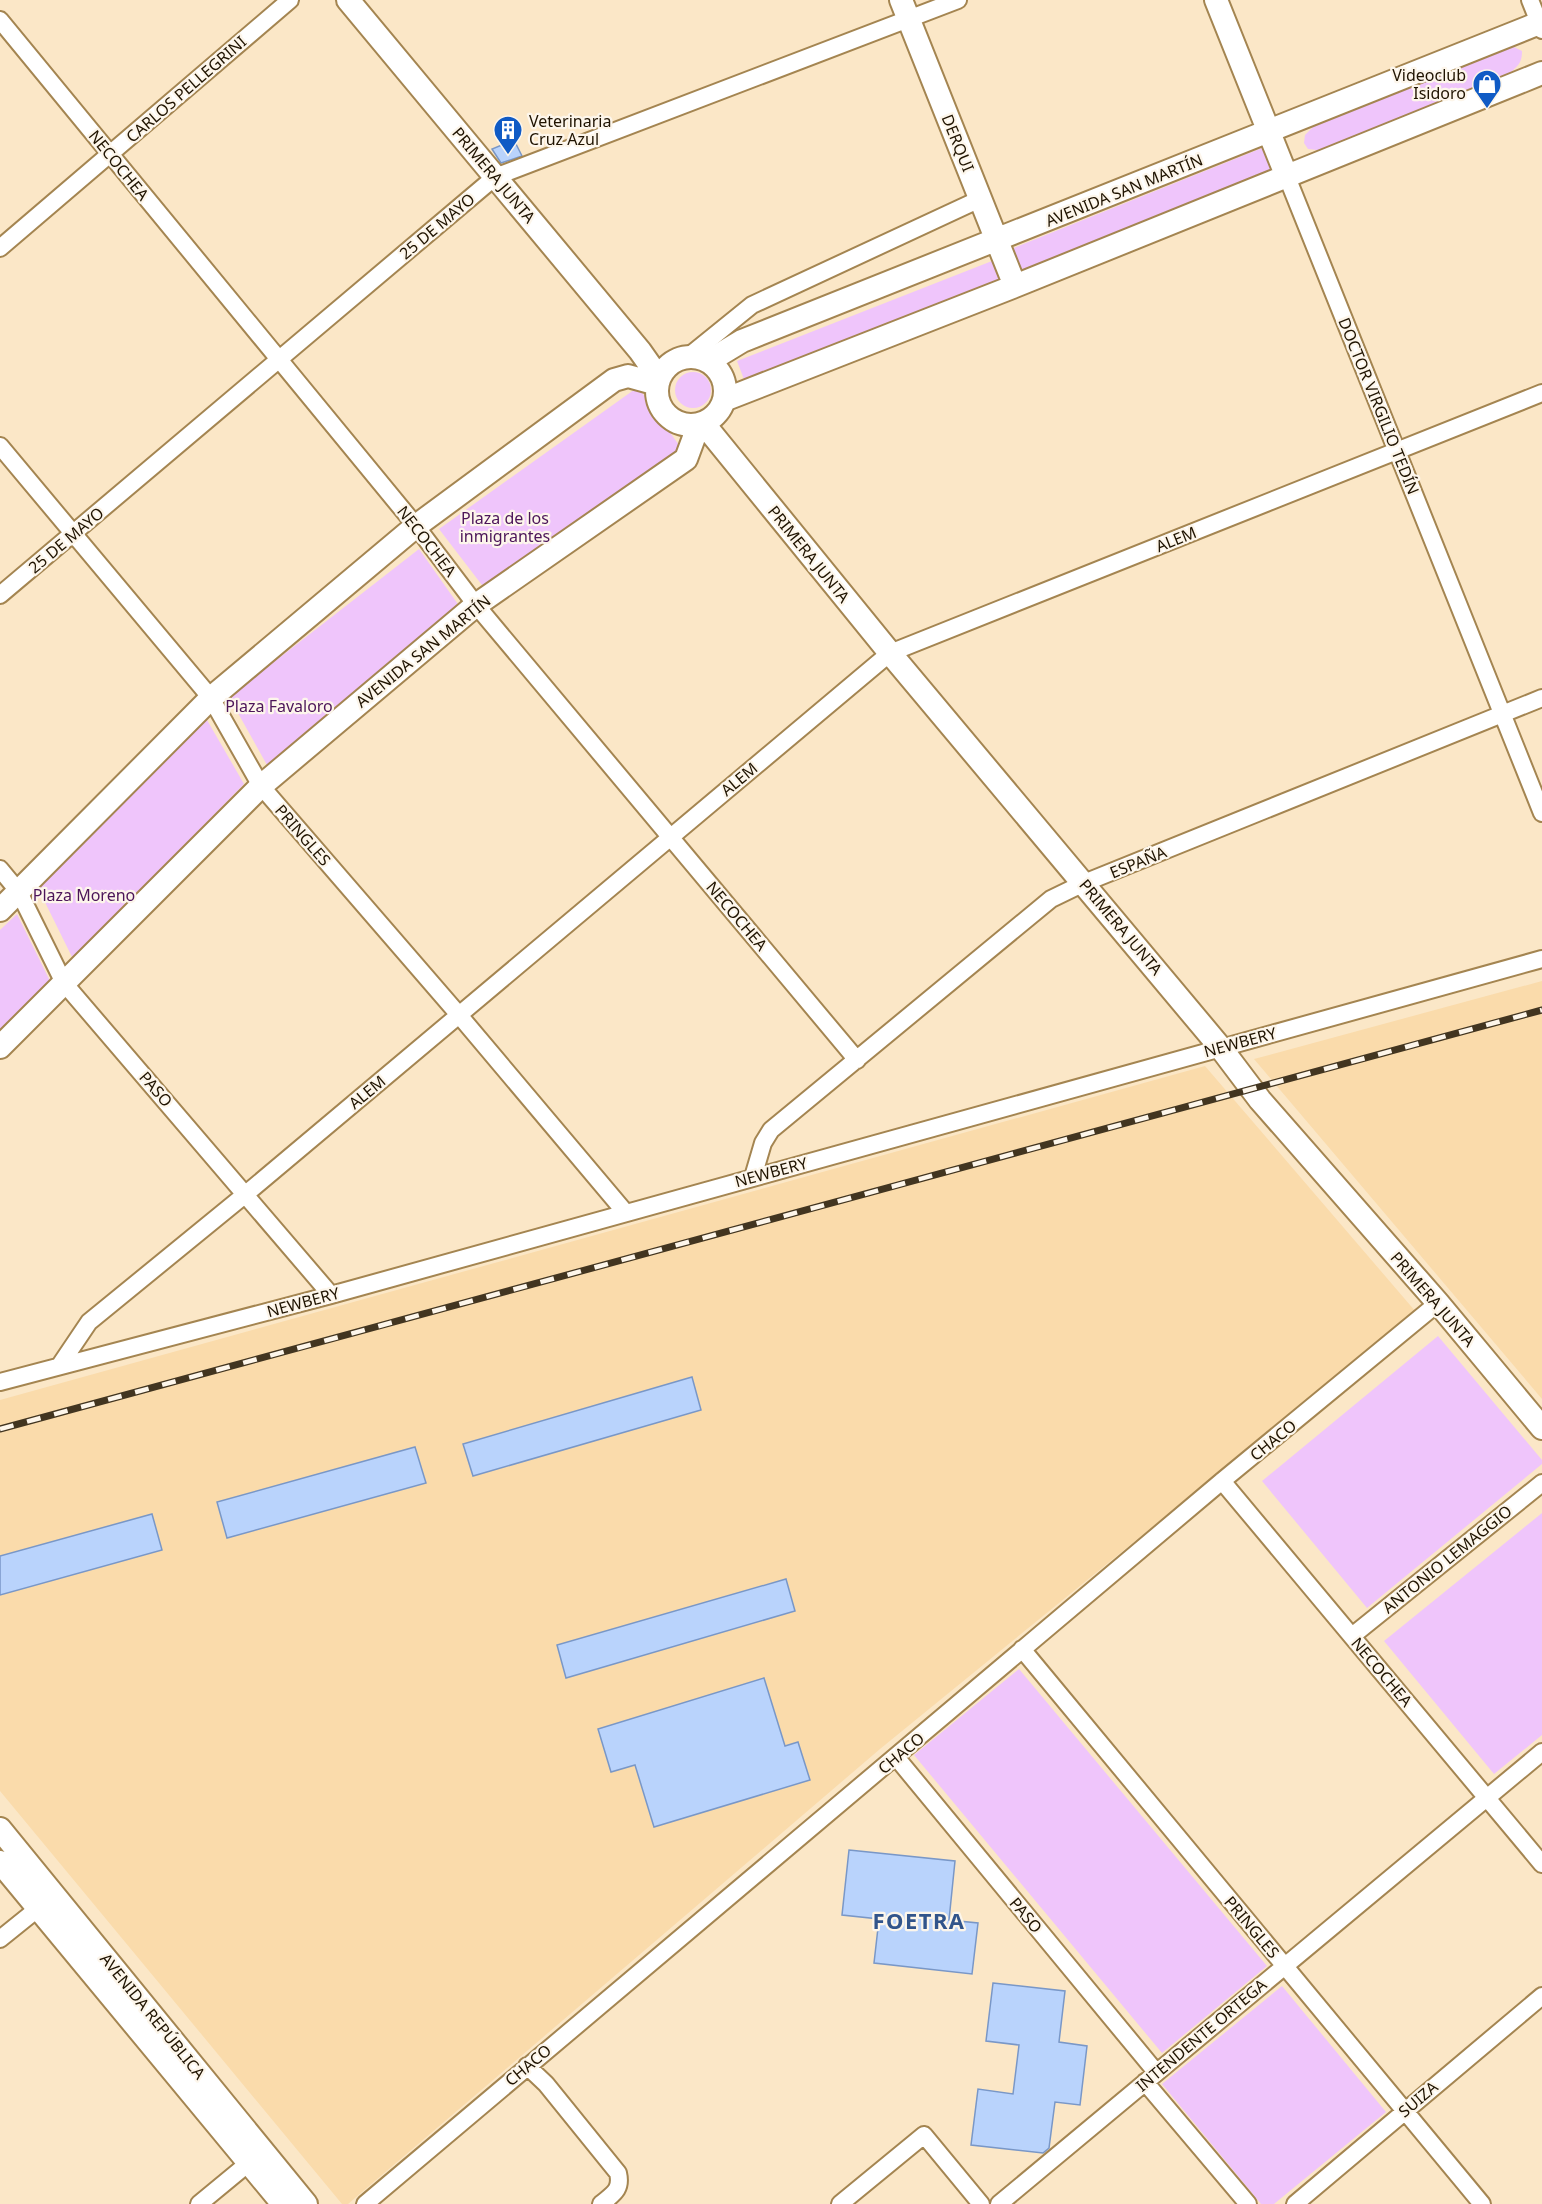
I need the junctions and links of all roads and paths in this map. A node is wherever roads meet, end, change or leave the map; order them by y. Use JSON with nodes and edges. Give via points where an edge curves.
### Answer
{"nodes":[{"id":1,"x":290,"y":0,"type":"edge"},
{"id":2,"x":348,"y":0,"type":"edge"},
{"id":3,"x":958,"y":0,"type":"edge"},
{"id":4,"x":1216,"y":0,"type":"edge"},
{"id":5,"x":1530,"y":0,"type":"edge"},
{"id":6,"x":905,"y":10,"type":"edge"},
{"id":7,"x":0,"y":20,"type":"edge"},
{"id":8,"x":1541,"y":25,"type":"edge"},
{"id":9,"x":1542,"y":73,"type":"edge"},
{"id":10,"x":1269,"y":131,"type":"junction"},
{"id":11,"x":110,"y":154,"type":"junction"},
{"id":12,"x":495,"y":177,"type":"junction"},
{"id":13,"x":1287,"y":177,"type":"junction"},
{"id":14,"x":980,"y":199,"type":"junction"},
{"id":15,"x":996,"y":242,"type":"junction"},
{"id":16,"x":0,"y":248,"type":"edge"},
{"id":17,"x":1015,"y":286,"type":"junction"},
{"id":18,"x":640,"y":351,"type":"junction"},
{"id":19,"x":693,"y":359,"type":"junction"},
{"id":20,"x":279,"y":360,"type":"junction"},
{"id":21,"x":658,"y":381,"type":"junction"},
{"id":22,"x":1542,"y":393,"type":"edge"},
{"id":23,"x":724,"y":400,"type":"junction"},
{"id":24,"x":701,"y":424,"type":"junction"},
{"id":25,"x":0,"y":446,"type":"edge"},
{"id":26,"x":1397,"y":451,"type":"junction"},
{"id":27,"x":416,"y":526,"type":"junction"},
{"id":28,"x":73,"y":534,"type":"junction"},
{"id":29,"x":0,"y":595,"type":"edge"},
{"id":30,"x":476,"y":605,"type":"junction"},
{"id":31,"x":890,"y":653,"type":"junction"},
{"id":32,"x":211,"y":698,"type":"junction"},
{"id":33,"x":1542,"y":698,"type":"edge"},
{"id":34,"x":1502,"y":714,"type":"junction"},
{"id":35,"x":261,"y":786,"type":"junction"},
{"id":36,"x":1542,"y":813,"type":"edge"},
{"id":37,"x":671,"y":837,"type":"junction"},
{"id":38,"x":0,"y":869,"type":"edge"},
{"id":39,"x":1084,"y":883,"type":"junction"},
{"id":40,"x":19,"y":892,"type":"junction"},
{"id":41,"x":0,"y":910,"type":"edge"},
{"id":42,"x":1542,"y":959,"type":"edge"},
{"id":43,"x":64,"y":983,"type":"junction"},
{"id":44,"x":459,"y":1015,"type":"junction"},
{"id":45,"x":0,"y":1047,"type":"edge"},
{"id":46,"x":1220,"y":1047,"type":"junction"},
{"id":47,"x":857,"y":1060,"type":"junction"},
{"id":48,"x":753,"y":1177,"type":"junction"},
{"id":49,"x":247,"y":1193,"type":"junction"},
{"id":50,"x":625,"y":1212,"type":"junction"},
{"id":51,"x":331,"y":1295,"type":"junction"},
{"id":52,"x":1438,"y":1303,"type":"junction"},
{"id":53,"x":60,"y":1365,"type":"junction"},
{"id":54,"x":2,"y":1378,"type":"edge"},
{"id":55,"x":1542,"y":1428,"type":"edge"},
{"id":56,"x":1222,"y":1481,"type":"junction"},
{"id":57,"x":1542,"y":1483,"type":"edge"},
{"id":58,"x":1352,"y":1636,"type":"junction"},
{"id":59,"x":1022,"y":1650,"type":"junction"},
{"id":60,"x":1542,"y":1752,"type":"edge"},
{"id":61,"x":896,"y":1757,"type":"junction"},
{"id":62,"x":1486,"y":1797,"type":"junction"},
{"id":63,"x":0,"y":1828,"type":"edge"},
{"id":64,"x":0,"y":1862,"type":"edge"},
{"id":65,"x":1542,"y":1864,"type":"edge"},
{"id":66,"x":46,"y":1901,"type":"junction"},
{"id":67,"x":0,"y":1939,"type":"edge"},
{"id":68,"x":1284,"y":1965,"type":"junction"},
{"id":69,"x":1542,"y":1996,"type":"edge"},
{"id":70,"x":527,"y":2066,"type":"junction"},
{"id":71,"x":1151,"y":2077,"type":"junction"},
{"id":72,"x":1404,"y":2111,"type":"junction"},
{"id":73,"x":255,"y":2157,"type":"junction"},
{"id":74,"x":199,"y":2204,"type":"edge"},
{"id":75,"x":283,"y":2204,"type":"edge"},
{"id":76,"x":306,"y":2204,"type":"edge"},
{"id":77,"x":365,"y":2204,"type":"edge"},
{"id":78,"x":601,"y":2204,"type":"edge"},
{"id":79,"x":840,"y":2204,"type":"edge"},
{"id":80,"x":981,"y":2204,"type":"edge"},
{"id":81,"x":999,"y":2204,"type":"edge"},
{"id":82,"x":1248,"y":2204,"type":"edge"},
{"id":83,"x":1295,"y":2204,"type":"edge"},
{"id":84,"x":1482,"y":2204,"type":"edge"}],
"edges":[{"from":1,"to":11,"type":"street","name":"CARLOS PELLEGRINI"},
{"from":2,"to":12,"type":"main road","name":"PRIMERA JUNTA"},
{"from":3,"to":6,"type":"street","name":"25 DE MAYO"},
{"from":4,"to":10,"type":"main road","name":"DOCTOR VIRGILIO TEDÍN"},
{"from":5,"to":8,"type":"street"},
{"from":6,"to":12,"type":"street","name":"25 DE MAYO"},
{"from":6,"to":14,"type":"main road","name":"DERQUI"},
{"from":7,"to":11,"type":"street","name":"NECOCHEA"},
{"from":8,"to":10,"type":"main road","name":"AVENIDA SAN MARTÍN"},
{"from":9,"to":13,"type":"main road"},
{"from":10,"to":13,"type":"main road","name":"DOCTOR VIRGILIO TEDÍN"},
{"from":10,"to":15,"type":"main road","name":"AVENIDA SAN MARTÍN"},
{"from":11,"to":16,"type":"street","name":"CARLOS PELLEGRINI"},
{"from":11,"to":20,"type":"street","name":"NECOCHEA"},
{"from":12,"to":18,"type":"main road","name":"PRIMERA JUNTA"},
{"from":12,"to":20,"type":"street","name":"25 DE MAYO"},
{"from":13,"to":17,"type":"main road"},
{"from":13,"to":26,"type":"street","name":"DOCTOR VIRGILIO TEDÍN"},
{"from":14,"to":15,"type":"main road","name":"DERQUI"},
{"from":14,"to":19,"type":"street","via":[[752,305]]},
{"from":15,"to":17,"type":"main road","name":"DERQUI"},
{"from":15,"to":19,"type":"main road","name":"AVENIDA SAN MARTÍN"},
{"from":17,"to":23,"type":"main road"},
{"from":18,"to":19,"type":"main road"},
{"from":18,"to":21,"type":"main road","name":"PRIMERA JUNTA"},
{"from":19,"to":21,"type":"main road","via":[[669,364]]},
{"from":19,"to":23,"type":"main road","via":[[722,376]]},
{"from":20,"to":27,"type":"street","name":"NECOCHEA"},
{"from":20,"to":28,"type":"street","name":"25 DE MAYO"},
{"from":21,"to":24,"type":"main road","via":[[656,394],[664,413],[682,424]]},
{"from":21,"to":27,"type":"main road","via":[[627,376],[614,380]]},
{"from":22,"to":26,"type":"street","name":"ALEM"},
{"from":23,"to":24,"type":"main road","via":[[718,412]]},
{"from":24,"to":30,"type":"main road","name":"AVENIDA SAN MARTÍN","via":[[686,459]]},
{"from":24,"to":31,"type":"main road","name":"PRIMERA JUNTA"},
{"from":25,"to":28,"type":"street","name":"PRINGLES"},
{"from":26,"to":31,"type":"street","name":"ALEM"},
{"from":26,"to":34,"type":"street","name":"DOCTOR VIRGILIO TEDÍN"},
{"from":27,"to":30,"type":"street","name":"NECOCHEA"},
{"from":27,"to":32,"type":"main road"},
{"from":28,"to":29,"type":"street","name":"25 DE MAYO"},
{"from":28,"to":32,"type":"street","name":"PRINGLES"},
{"from":30,"to":35,"type":"main road","name":"AVENIDA SAN MARTÍN"},
{"from":30,"to":37,"type":"street","name":"NECOCHEA"},
{"from":31,"to":37,"type":"street","name":"ALEM"},
{"from":31,"to":39,"type":"main road","name":"PRIMERA JUNTA"},
{"from":32,"to":35,"type":"street","name":"PRINGLES"},
{"from":32,"to":40,"type":"main road"},
{"from":33,"to":34,"type":"street","name":"ESPAÑA"},
{"from":34,"to":36,"type":"street","name":"DOCTOR VIRGILIO TEDÍN"},
{"from":34,"to":39,"type":"street","name":"ESPAÑA"},
{"from":35,"to":43,"type":"main road","name":"AVENIDA SAN MARTÍN"},
{"from":35,"to":44,"type":"street","name":"PRINGLES"},
{"from":37,"to":44,"type":"street","name":"ALEM"},
{"from":37,"to":47,"type":"street","name":"NECOCHEA"},
{"from":38,"to":40,"type":"street","name":"PASO"},
{"from":39,"to":46,"type":"main road","name":"PRIMERA JUNTA"},
{"from":39,"to":47,"type":"street","name":"ESPAÑA","via":[[1051,899]]},
{"from":40,"to":41,"type":"main road"},
{"from":40,"to":43,"type":"street","name":"PASO"},
{"from":42,"to":46,"type":"street","name":"NEWBERY"},
{"from":43,"to":45,"type":"main road","name":"AVENIDA SAN MARTÍN"},
{"from":43,"to":49,"type":"street","name":"PASO"},
{"from":44,"to":49,"type":"street","name":"ALEM"},
{"from":44,"to":50,"type":"street","name":"PRINGLES"},
{"from":46,"to":48,"type":"street","name":"NEWBERY"},
{"from":46,"to":52,"type":"main road","name":"PRIMERA JUNTA","via":[[1264,1105]]},
{"from":47,"to":48,"type":"street","name":"ESPAÑA","via":[[771,1130]]},
{"from":48,"to":50,"type":"street","name":"NEWBERY"},
{"from":49,"to":51,"type":"street","name":"PASO"},
{"from":49,"to":53,"type":"street","name":"ALEM","via":[[89,1322]]},
{"from":50,"to":51,"type":"street","name":"NEWBERY"},
{"from":51,"to":53,"type":"street","name":"NEWBERY"},
{"from":52,"to":55,"type":"main road","name":"PRIMERA JUNTA"},
{"from":52,"to":56,"type":"street","name":"CHACO"},
{"from":53,"to":54,"type":"street","name":"NEWBERY"},
{"from":56,"to":58,"type":"street","name":"NECOCHEA"},
{"from":56,"to":59,"type":"street","name":"CHACO"},
{"from":57,"to":58,"type":"street","name":"ANTONIO LEMAGGIO"},
{"from":58,"to":62,"type":"street","name":"NECOCHEA"},
{"from":59,"to":61,"type":"street","name":"CHACO"},
{"from":59,"to":68,"type":"street","name":"PRINGLES"},
{"from":60,"to":62,"type":"street","name":"INTENDENTE ORTEGA"},
{"from":61,"to":70,"type":"street","name":"CHACO"},
{"from":61,"to":71,"type":"street","name":"PASO"},
{"from":62,"to":65,"type":"street","name":"NECOCHEA"},
{"from":62,"to":68,"type":"street","name":"INTENDENTE ORTEGA"},
{"from":63,"to":66,"type":"main road","name":"AVENIDA REPÚBLICA"},
{"from":64,"to":66,"type":"main road","name":"AVENIDA REPÚBLICA"},
{"from":66,"to":67,"type":"street"},
{"from":66,"to":73,"type":"main road","name":"AVENIDA REPÚBLICA"},
{"from":68,"to":71,"type":"street","name":"INTENDENTE ORTEGA"},
{"from":68,"to":72,"type":"street","name":"PRINGLES"},
{"from":69,"to":72,"type":"street","name":"SUIZA"},
{"from":70,"to":77,"type":"street","name":"CHACO"},
{"from":70,"to":78,"type":"street","via":[[618,2173],[621,2184]]},
{"from":71,"to":81,"type":"street","name":"INTENDENTE ORTEGA"},
{"from":71,"to":82,"type":"street","name":"PASO"},
{"from":72,"to":83,"type":"street","name":"SUIZA"},
{"from":72,"to":84,"type":"street","name":"PRINGLES"},
{"from":73,"to":74,"type":"street"},
{"from":73,"to":75,"type":"main road","name":"AVENIDA REPÚBLICA"},
{"from":73,"to":76,"type":"main road","name":"AVENIDA REPÚBLICA"},
{"from":79,"to":80,"type":"street","via":[[924,2135]]}]}
